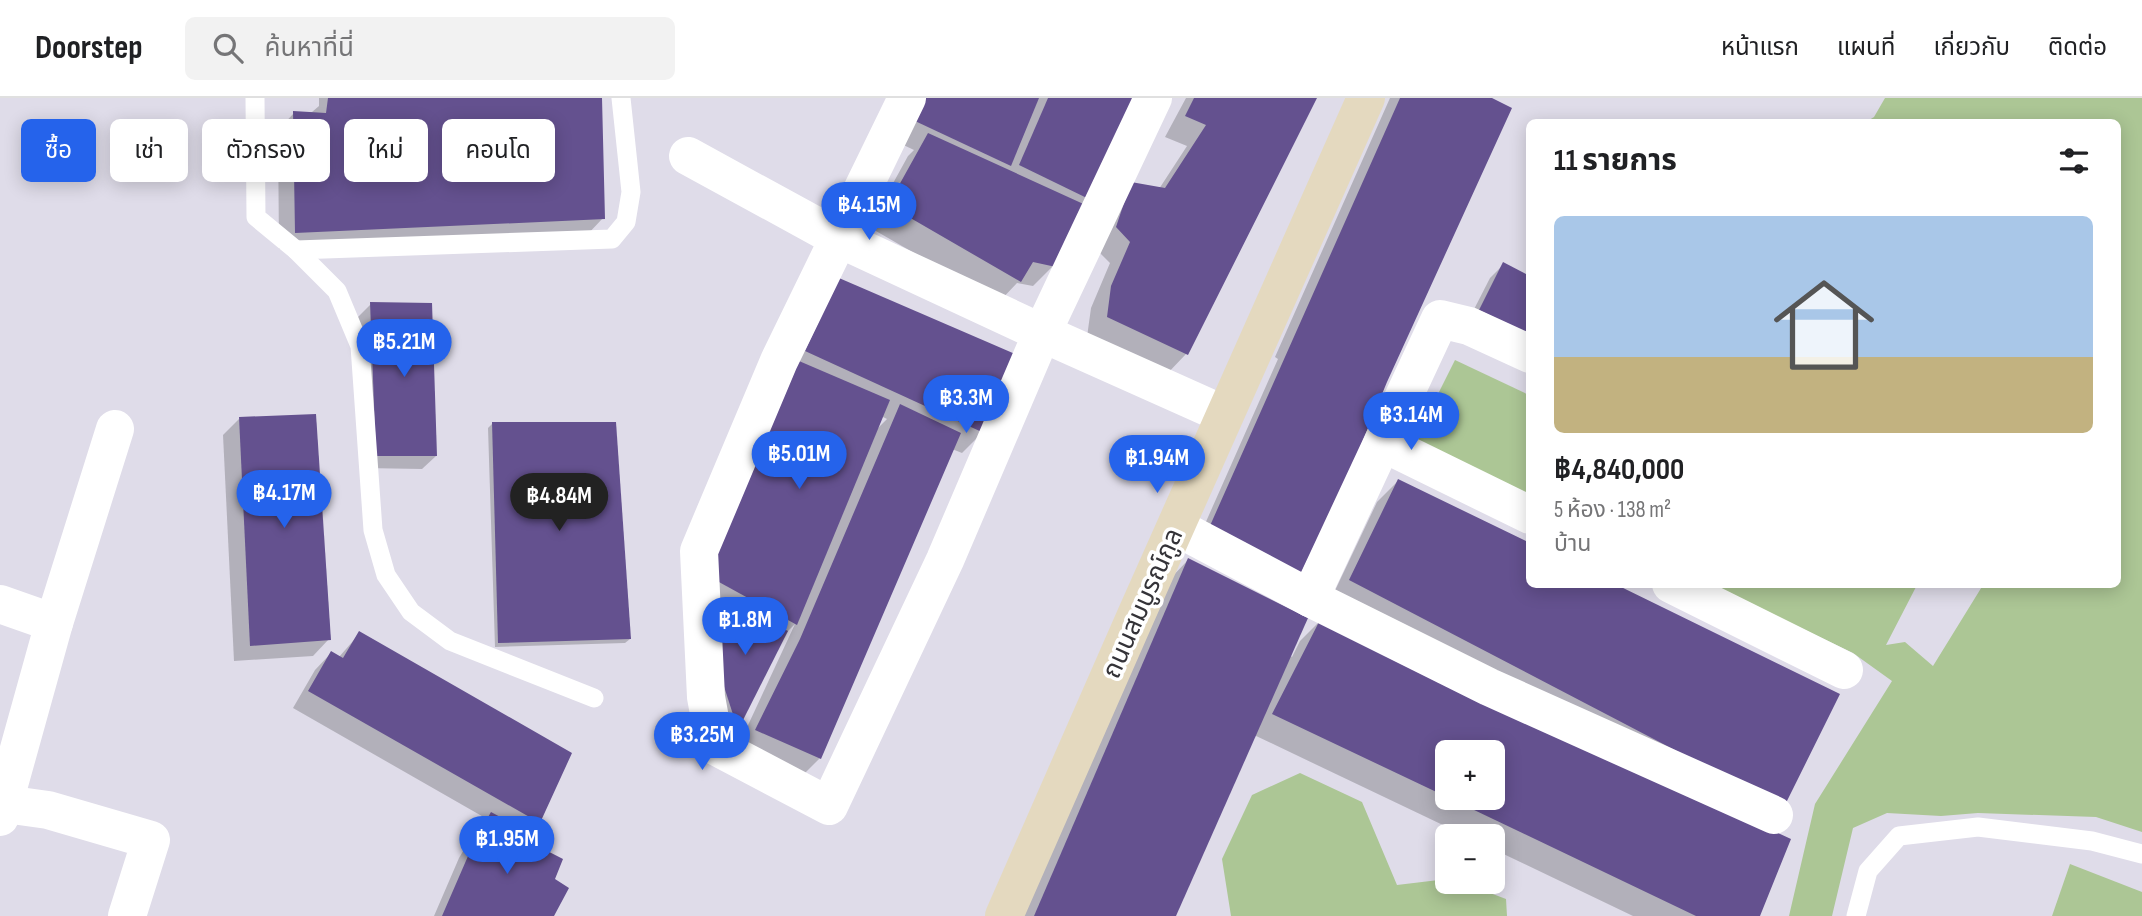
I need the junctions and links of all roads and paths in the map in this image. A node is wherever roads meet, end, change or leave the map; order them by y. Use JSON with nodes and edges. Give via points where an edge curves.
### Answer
{"nodes":[{"id":1,"x":255,"y":98,"type":"edge"},
{"id":2,"x":621,"y":98,"type":"edge"},
{"id":3,"x":907,"y":98,"type":"edge"},
{"id":4,"x":1153,"y":98,"type":"edge"},
{"id":5,"x":1366,"y":98,"type":"edge"},
{"id":6,"x":688,"y":156,"type":"dead end"},
{"id":7,"x":838,"y":238,"type":"junction"},
{"id":8,"x":296,"y":250,"type":"junction"},
{"id":9,"x":1042,"y":333,"type":"junction"},
{"id":10,"x":1526,"y":352,"type":"edge"},
{"id":11,"x":1223,"y":414,"type":"junction"},
{"id":12,"x":115,"y":429,"type":"dead end"},
{"id":13,"x":1383,"y":443,"type":"junction"},
{"id":14,"x":1526,"y":513,"type":"edge"},
{"id":15,"x":1176,"y":527,"type":"junction"},
{"id":16,"x":1679,"y":588,"type":"edge"},
{"id":17,"x":1310,"y":598,"type":"junction"},
{"id":18,"x":0,"y":604,"type":"edge"},
{"id":19,"x":54,"y":623,"type":"junction"},
{"id":20,"x":1844,"y":670,"type":"dead end"},
{"id":21,"x":594,"y":698,"type":"dead end"},
{"id":22,"x":2,"y":810,"type":"edge"},
{"id":23,"x":1774,"y":815,"type":"dead end"},
{"id":24,"x":2142,"y":854,"type":"edge"},
{"id":25,"x":127,"y":916,"type":"edge"},
{"id":26,"x":1003,"y":916,"type":"edge"},
{"id":27,"x":1856,"y":916,"type":"edge"}],
"edges":[{"from":1,"to":8,"type":"lane","via":[[256,217]]},
{"from":2,"to":8,"type":"lane","via":[[631,192],[626,222],[612,239]]},
{"from":3,"to":7,"type":"street"},
{"from":4,"to":9,"type":"street"},
{"from":5,"to":11,"type":"street","name":"ถนนสมบูรณ์กูล"},
{"from":6,"to":7,"type":"street"},
{"from":7,"to":9,"type":"street"},
{"from":7,"to":9,"type":"street","via":[[779,360],[699,551],[706,697],[715,746],[828,806],[945,560]]},
{"from":8,"to":21,"type":"lane","via":[[337,291],[360,346],[373,530],[386,575],[411,612],[450,641]]},
{"from":9,"to":11,"type":"street"},
{"from":10,"to":13,"type":"street","via":[[1469,326],[1440,319]]},
{"from":11,"to":15,"type":"street","name":"ถนนสมบูรณ์กูล"},
{"from":12,"to":19,"type":"street"},
{"from":13,"to":14,"type":"street"},
{"from":13,"to":17,"type":"street"},
{"from":15,"to":17,"type":"street"},
{"from":15,"to":26,"type":"street","name":"ถนนสมบูรณ์กูล"},
{"from":16,"to":20,"type":"street"},
{"from":17,"to":23,"type":"street","via":[[1489,687]]},
{"from":18,"to":19,"type":"street"},
{"from":19,"to":22,"type":"street"},
{"from":22,"to":25,"type":"street","via":[[48,810],[151,840]]},
{"from":24,"to":27,"type":"lane","via":[[2092,841],[1978,827],[1899,836],[1868,871]]}]}
